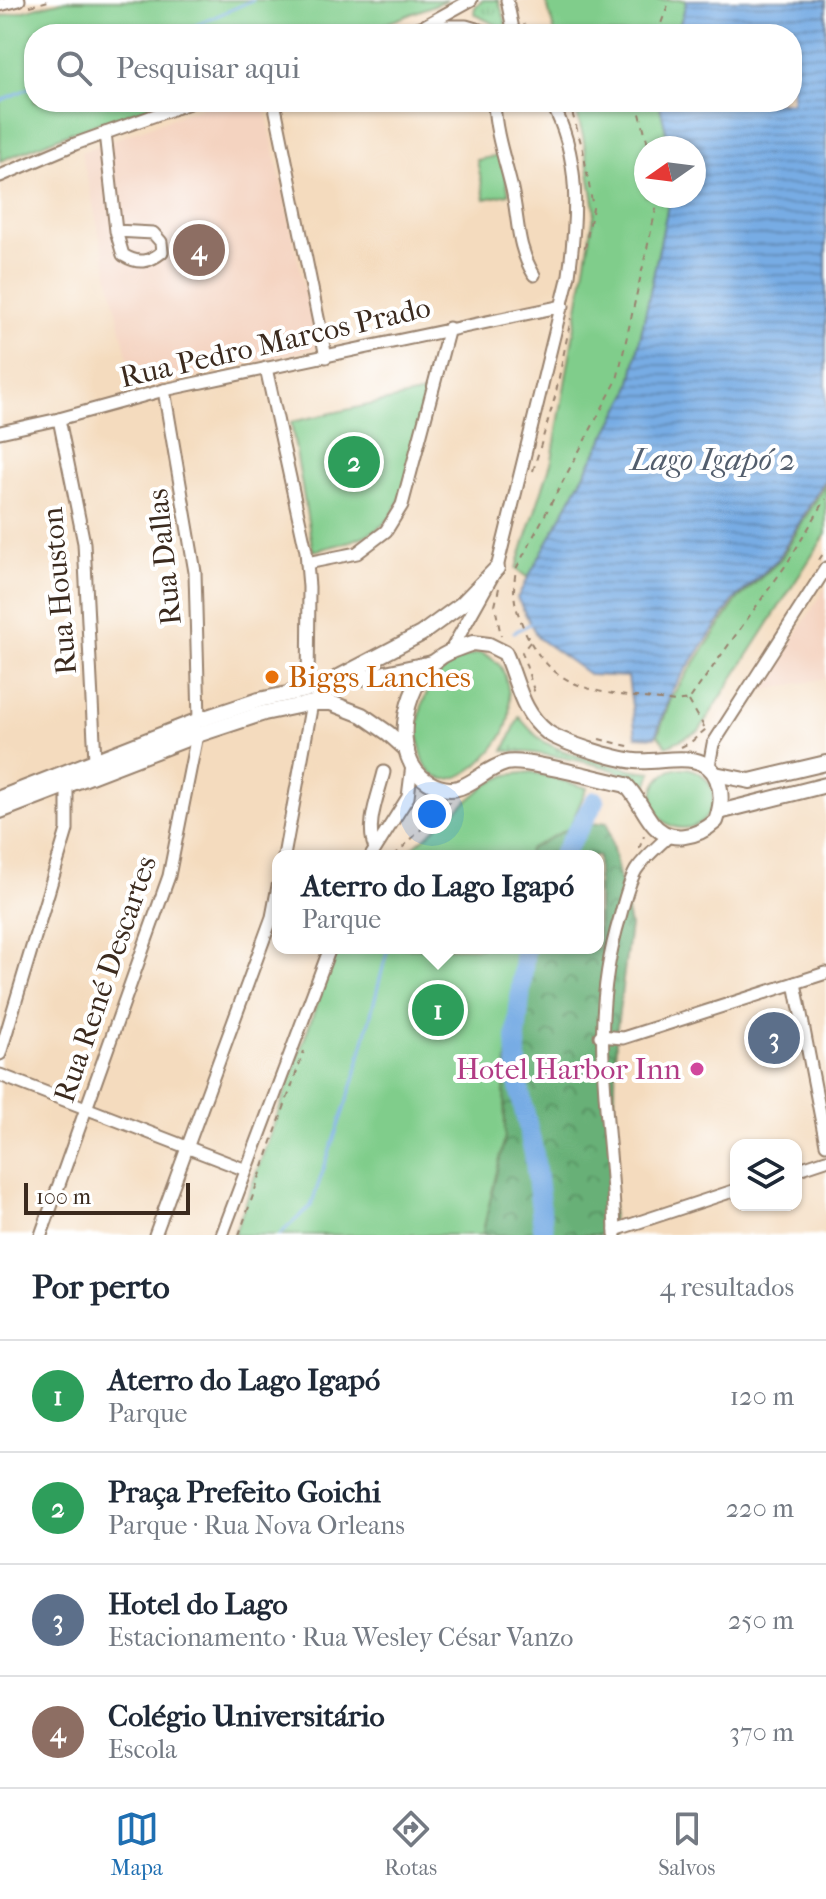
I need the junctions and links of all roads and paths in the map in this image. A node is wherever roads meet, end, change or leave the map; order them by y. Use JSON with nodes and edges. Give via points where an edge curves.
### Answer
{"nodes":[{"id":1,"x":19,"y":0,"type":"edge"},
{"id":2,"x":471,"y":0,"type":"edge"},
{"id":3,"x":507,"y":0,"type":"edge"},
{"id":4,"x":670,"y":0,"type":"edge"},
{"id":5,"x":0,"y":5,"type":"edge"},
{"id":6,"x":428,"y":24,"type":"edge"},
{"id":7,"x":512,"y":24,"type":"edge"},
{"id":8,"x":661,"y":24,"type":"edge"},
{"id":9,"x":164,"y":112,"type":"edge"},
{"id":10,"x":276,"y":112,"type":"edge"},
{"id":11,"x":494,"y":112,"type":"edge"},
{"id":12,"x":556,"y":112,"type":"edge"},
{"id":13,"x":640,"y":112,"type":"edge"},
{"id":14,"x":105,"y":133,"type":"junction"},
{"id":15,"x":646,"y":136,"type":"edge"},
{"id":16,"x":0,"y":176,"type":"edge"},
{"id":17,"x":656,"y":208,"type":"edge"},
{"id":18,"x":116,"y":231,"type":"dead end"},
{"id":19,"x":534,"y":275,"type":"dead end"},
{"id":20,"x":563,"y":306,"type":"junction"},
{"id":21,"x":449,"y":328,"type":"junction"},
{"id":22,"x":326,"y":357,"type":"junction"},
{"id":23,"x":266,"y":368,"type":"junction"},
{"id":24,"x":164,"y":390,"type":"junction"},
{"id":25,"x":59,"y":419,"type":"junction"},
{"id":26,"x":0,"y":432,"type":"edge"},
{"id":27,"x":826,"y":499,"type":"edge"},
{"id":28,"x":307,"y":563,"type":"junction"},
{"id":29,"x":497,"y":568,"type":"junction"},
{"id":30,"x":826,"y":568,"type":"edge"},
{"id":31,"x":530,"y":642,"type":"junction"},
{"id":32,"x":451,"y":650,"type":"junction"},
{"id":33,"x":505,"y":653,"type":"junction"},
{"id":34,"x":432,"y":663,"type":"junction"},
{"id":35,"x":314,"y":693,"type":"junction"},
{"id":36,"x":689,"y":700,"type":"junction"},
{"id":37,"x":537,"y":702,"type":"dead end"},
{"id":38,"x":198,"y":728,"type":"junction"},
{"id":39,"x":706,"y":729,"type":"junction"},
{"id":40,"x":713,"y":734,"type":"dead end"},
{"id":41,"x":589,"y":736,"type":"dead end"},
{"id":42,"x":634,"y":747,"type":"dead end"},
{"id":43,"x":678,"y":754,"type":"junction"},
{"id":44,"x":409,"y":757,"type":"junction"},
{"id":45,"x":95,"y":760,"type":"junction"},
{"id":46,"x":826,"y":763,"type":"edge"},
{"id":47,"x":712,"y":770,"type":"junction"},
{"id":48,"x":384,"y":772,"type":"dead end"},
{"id":49,"x":826,"y":785,"type":"edge"},
{"id":50,"x":466,"y":786,"type":"junction"},
{"id":51,"x":67,"y":787,"type":"junction"},
{"id":52,"x":0,"y":798,"type":"edge"},
{"id":53,"x":0,"y":811,"type":"edge"},
{"id":54,"x":719,"y":812,"type":"junction"},
{"id":55,"x":670,"y":835,"type":"junction"},
{"id":56,"x":285,"y":850,"type":"edge"},
{"id":57,"x":373,"y":850,"type":"edge"},
{"id":58,"x":374,"y":850,"type":"edge"},
{"id":59,"x":400,"y":850,"type":"edge"},
{"id":60,"x":272,"y":917,"type":"edge"},
{"id":61,"x":328,"y":954,"type":"edge"},
{"id":62,"x":826,"y":973,"type":"edge"},
{"id":63,"x":795,"y":983,"type":"junction"},
{"id":64,"x":600,"y":1036,"type":"junction"},
{"id":65,"x":304,"y":1053,"type":"dead end"},
{"id":66,"x":0,"y":1054,"type":"edge"},
{"id":67,"x":0,"y":1075,"type":"edge"},
{"id":68,"x":86,"y":1108,"type":"junction"},
{"id":69,"x":826,"y":1144,"type":"edge"},
{"id":70,"x":187,"y":1147,"type":"junction"},
{"id":71,"x":826,"y":1160,"type":"edge"},
{"id":72,"x":802,"y":1168,"type":"edge"},
{"id":73,"x":246,"y":1170,"type":"junction"},
{"id":74,"x":730,"y":1192,"type":"edge"},
{"id":75,"x":615,"y":1232,"type":"edge"},
{"id":76,"x":41,"y":1235,"type":"edge"},
{"id":77,"x":155,"y":1235,"type":"edge"},
{"id":78,"x":222,"y":1235,"type":"edge"},
{"id":79,"x":239,"y":1235,"type":"edge"}],
"edges":[{"from":1,"to":5,"type":"street"},
{"from":2,"to":6,"type":"street"},
{"from":3,"to":7,"type":"street"},
{"from":4,"to":8,"type":"path"},
{"from":9,"to":14,"type":"street"},
{"from":10,"to":22,"type":"street"},
{"from":11,"to":19,"type":"street","via":[[519,241]]},
{"from":12,"to":20,"type":"street","via":[[575,179],[575,227]]},
{"from":13,"to":15,"type":"path"},
{"from":14,"to":16,"type":"street"},
{"from":14,"to":18,"type":"street"},
{"from":17,"to":31,"type":"path","via":[[617,380],[516,569],[512,592]]},
{"from":20,"to":21,"type":"street","name":"Rua Pedro Marcos Prado"},
{"from":20,"to":29,"type":"street"},
{"from":21,"to":22,"type":"street","name":"Rua Pedro Marcos Prado"},
{"from":21,"to":28,"type":"street","via":[[402,505],[386,531],[357,553]]},
{"from":22,"to":23,"type":"street","name":"Rua Pedro Marcos Prado"},
{"from":23,"to":24,"type":"street","name":"Rua Pedro Marcos Prado"},
{"from":23,"to":28,"type":"street"},
{"from":24,"to":25,"type":"street","name":"Rua Pedro Marcos Prado"},
{"from":24,"to":38,"type":"street","name":"Rua Dallas","via":[[195,572]]},
{"from":25,"to":26,"type":"street","name":"Rua Pedro Marcos Prado"},
{"from":25,"to":45,"type":"street","name":"Rua Houston","via":[[84,543]]},
{"from":27,"to":36,"type":"path","via":[[786,565]]},
{"from":28,"to":35,"type":"street"},
{"from":29,"to":32,"type":"street"},
{"from":29,"to":33,"type":"path","via":[[495,606]]},
{"from":29,"to":35,"type":"main road","via":[[462,604],[421,634]]},
{"from":30,"to":47,"type":"street","via":[[713,744]]},
{"from":31,"to":36,"type":"path","via":[[557,676],[582,687]]},
{"from":31,"to":37,"type":"path","via":[[522,652]]},
{"from":32,"to":33,"type":"main road","via":[[473,643]]},
{"from":32,"to":34,"type":"main road"},
{"from":33,"to":43,"type":"main road","via":[[530,716],[557,739],[633,761]]},
{"from":34,"to":35,"type":"main road"},
{"from":34,"to":44,"type":"main road","via":[[409,706],[404,731]]},
{"from":35,"to":38,"type":"main road","via":[[259,700]]},
{"from":35,"to":44,"type":"main road","via":[[362,715]]},
{"from":35,"to":56,"type":"street"},
{"from":36,"to":39,"type":"path"},
{"from":38,"to":45,"type":"main road"},
{"from":38,"to":51,"type":"main road"},
{"from":38,"to":68,"type":"street","name":"Rua René Descartes","via":[[169,876]]},
{"from":39,"to":40,"type":"path"},
{"from":39,"to":43,"type":"path"},
{"from":41,"to":42,"type":"path"},
{"from":43,"to":47,"type":"main road"},
{"from":44,"to":50,"type":"main road","via":[[425,780],[441,789]]},
{"from":44,"to":58,"type":"street","via":[[408,797]]},
{"from":45,"to":52,"type":"main road"},
{"from":46,"to":47,"type":"main road","via":[[750,781]]},
{"from":47,"to":54,"type":"main road","via":[[722,798]]},
{"from":48,"to":57,"type":"street","via":[[370,827]]},
{"from":49,"to":54,"type":"main road"},
{"from":50,"to":55,"type":"main road","via":[[492,768],[517,761],[626,785],[651,822]]},
{"from":50,"to":59,"type":"path"},
{"from":51,"to":53,"type":"main road"},
{"from":51,"to":66,"type":"street","via":[[67,830]]},
{"from":54,"to":55,"type":"main road","via":[[716,821],[695,835]]},
{"from":55,"to":64,"type":"street","via":[[637,870],[628,892],[605,978]]},
{"from":60,"to":70,"type":"street"},
{"from":61,"to":73,"type":"street"},
{"from":62,"to":63,"type":"street"},
{"from":63,"to":64,"type":"street","via":[[623,1038]]},
{"from":63,"to":69,"type":"street"},
{"from":64,"to":75,"type":"street"},
{"from":65,"to":79,"type":"path"},
{"from":67,"to":68,"type":"street"},
{"from":68,"to":70,"type":"street"},
{"from":68,"to":76,"type":"street","name":"Rua René Descartes"},
{"from":70,"to":73,"type":"street"},
{"from":70,"to":77,"type":"street"},
{"from":71,"to":72,"type":"street"},
{"from":73,"to":78,"type":"street"},
{"from":74,"to":75,"type":"street"}]}
